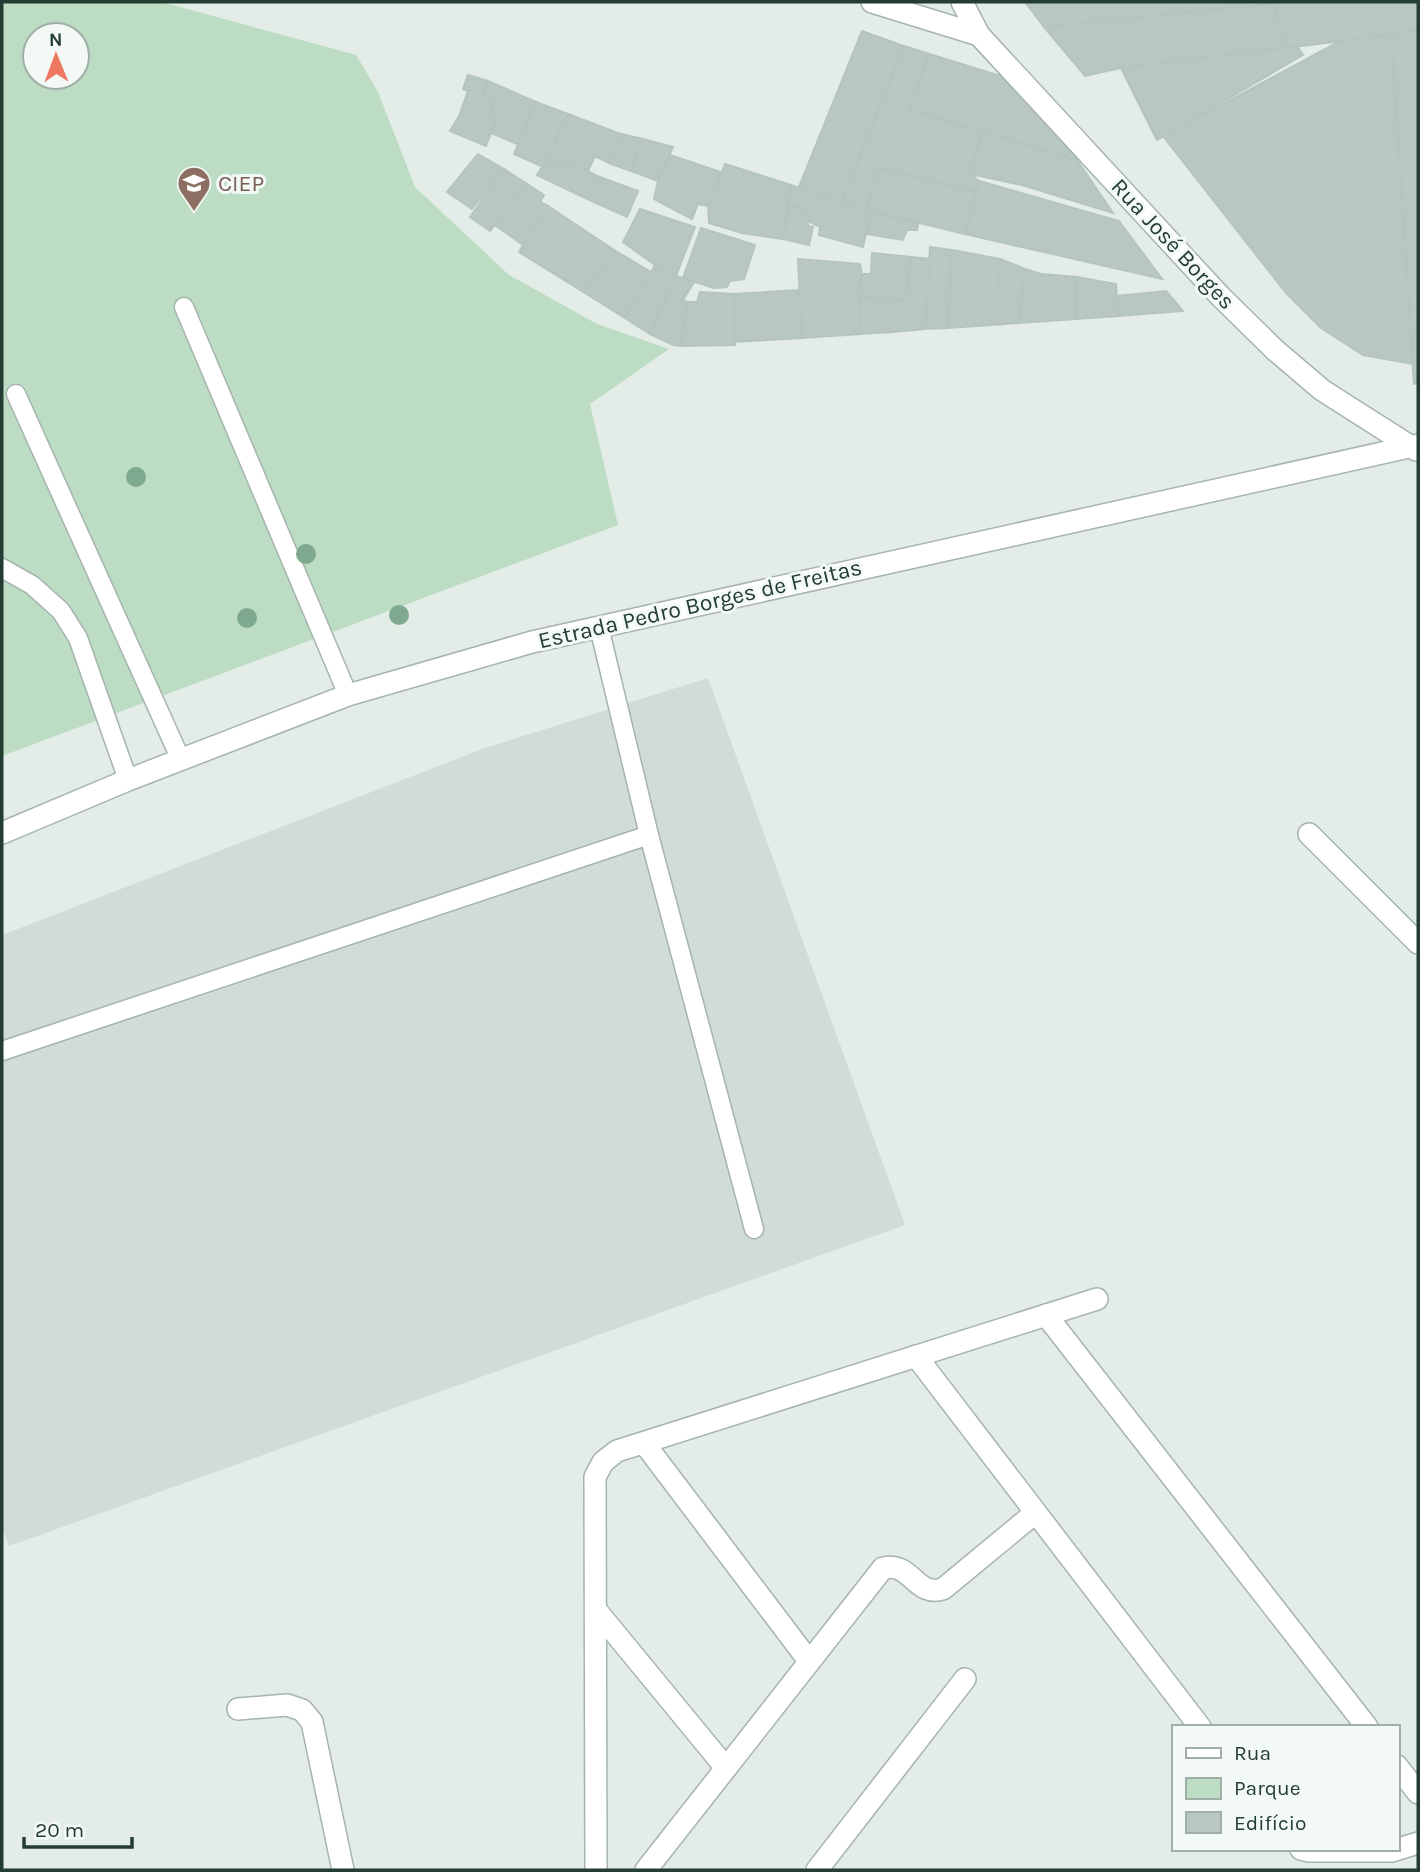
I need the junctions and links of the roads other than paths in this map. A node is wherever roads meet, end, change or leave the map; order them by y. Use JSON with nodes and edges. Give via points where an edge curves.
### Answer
{"nodes":[{"id":1,"x":872,"y":2,"type":"edge"},
{"id":2,"x":962,"y":2,"type":"edge"},
{"id":3,"x":979,"y":35,"type":"junction"},
{"id":4,"x":184,"y":307,"type":"dead end"},
{"id":5,"x":16,"y":394,"type":"dead end"},
{"id":6,"x":1416,"y":447,"type":"edge"},
{"id":7,"x":2,"y":568,"type":"edge"},
{"id":8,"x":599,"y":627,"type":"junction"},
{"id":9,"x":348,"y":695,"type":"junction"},
{"id":10,"x":181,"y":760,"type":"junction"},
{"id":11,"x":128,"y":780,"type":"junction"},
{"id":12,"x":2,"y":833,"type":"edge"},
{"id":13,"x":1309,"y":834,"type":"dead end"},
{"id":14,"x":649,"y":835,"type":"junction"},
{"id":15,"x":1418,"y":943,"type":"edge"},
{"id":16,"x":2,"y":1051,"type":"edge"},
{"id":17,"x":754,"y":1229,"type":"dead end"},
{"id":18,"x":1097,"y":1299,"type":"dead end"},
{"id":19,"x":1046,"y":1315,"type":"junction"},
{"id":20,"x":916,"y":1356,"type":"junction"},
{"id":21,"x":644,"y":1443,"type":"junction"},
{"id":22,"x":1035,"y":1513,"type":"junction"},
{"id":23,"x":596,"y":1610,"type":"junction"},
{"id":24,"x":809,"y":1661,"type":"junction"},
{"id":25,"x":965,"y":1679,"type":"dead end"},
{"id":26,"x":238,"y":1709,"type":"dead end"},
{"id":27,"x":1198,"y":1725,"type":"edge"},
{"id":28,"x":1365,"y":1725,"type":"edge"},
{"id":29,"x":726,"y":1768,"type":"junction"},
{"id":30,"x":1399,"y":1769,"type":"edge"},
{"id":31,"x":1418,"y":1793,"type":"edge"},
{"id":32,"x":1418,"y":1843,"type":"edge"},
{"id":33,"x":1399,"y":1849,"type":"edge"},
{"id":34,"x":1306,"y":1851,"type":"edge"},
{"id":35,"x":1392,"y":1851,"type":"edge"},
{"id":36,"x":343,"y":1870,"type":"edge"},
{"id":37,"x":596,"y":1870,"type":"edge"},
{"id":38,"x":646,"y":1870,"type":"edge"},
{"id":39,"x":817,"y":1870,"type":"edge"}],
"edges":[{"from":1,"to":3,"type":"street"},
{"from":2,"to":3,"type":"street","name":"Rua José Borges"},
{"from":3,"to":6,"type":"street","name":"Rua José Borges","via":[[1275,350],[1322,390]]},
{"from":4,"to":9,"type":"lane"},
{"from":5,"to":10,"type":"lane"},
{"from":6,"to":8,"type":"street","name":"Estrada Pedro Borges de Freitas"},
{"from":7,"to":11,"type":"lane","via":[[32,585],[61,611],[78,638]]},
{"from":8,"to":9,"type":"street","name":"Estrada Pedro Borges de Freitas"},
{"from":8,"to":14,"type":"lane"},
{"from":9,"to":10,"type":"street","name":"Estrada Pedro Borges de Freitas"},
{"from":10,"to":11,"type":"street","name":"Estrada Pedro Borges de Freitas"},
{"from":11,"to":12,"type":"street","name":"Estrada Pedro Borges de Freitas"},
{"from":13,"to":15,"type":"street"},
{"from":14,"to":16,"type":"lane"},
{"from":14,"to":17,"type":"lane"},
{"from":18,"to":19,"type":"street"},
{"from":19,"to":20,"type":"street"},
{"from":19,"to":28,"type":"street"},
{"from":20,"to":21,"type":"street"},
{"from":20,"to":22,"type":"street"},
{"from":21,"to":23,"type":"street","via":[[617,1451],[603,1462],[596,1477]]},
{"from":21,"to":24,"type":"street"},
{"from":22,"to":24,"type":"street","via":[[943,1589],[924,1589],[901,1569],[883,1568]]},
{"from":22,"to":27,"type":"street"},
{"from":23,"to":29,"type":"street"},
{"from":23,"to":37,"type":"street"},
{"from":24,"to":29,"type":"street"},
{"from":25,"to":39,"type":"street"},
{"from":26,"to":36,"type":"street","via":[[287,1705],[302,1710],[312,1722]]},
{"from":29,"to":38,"type":"street"},
{"from":30,"to":31,"type":"street"},
{"from":32,"to":33,"type":"street"},
{"from":34,"to":35,"type":"street"}]}
